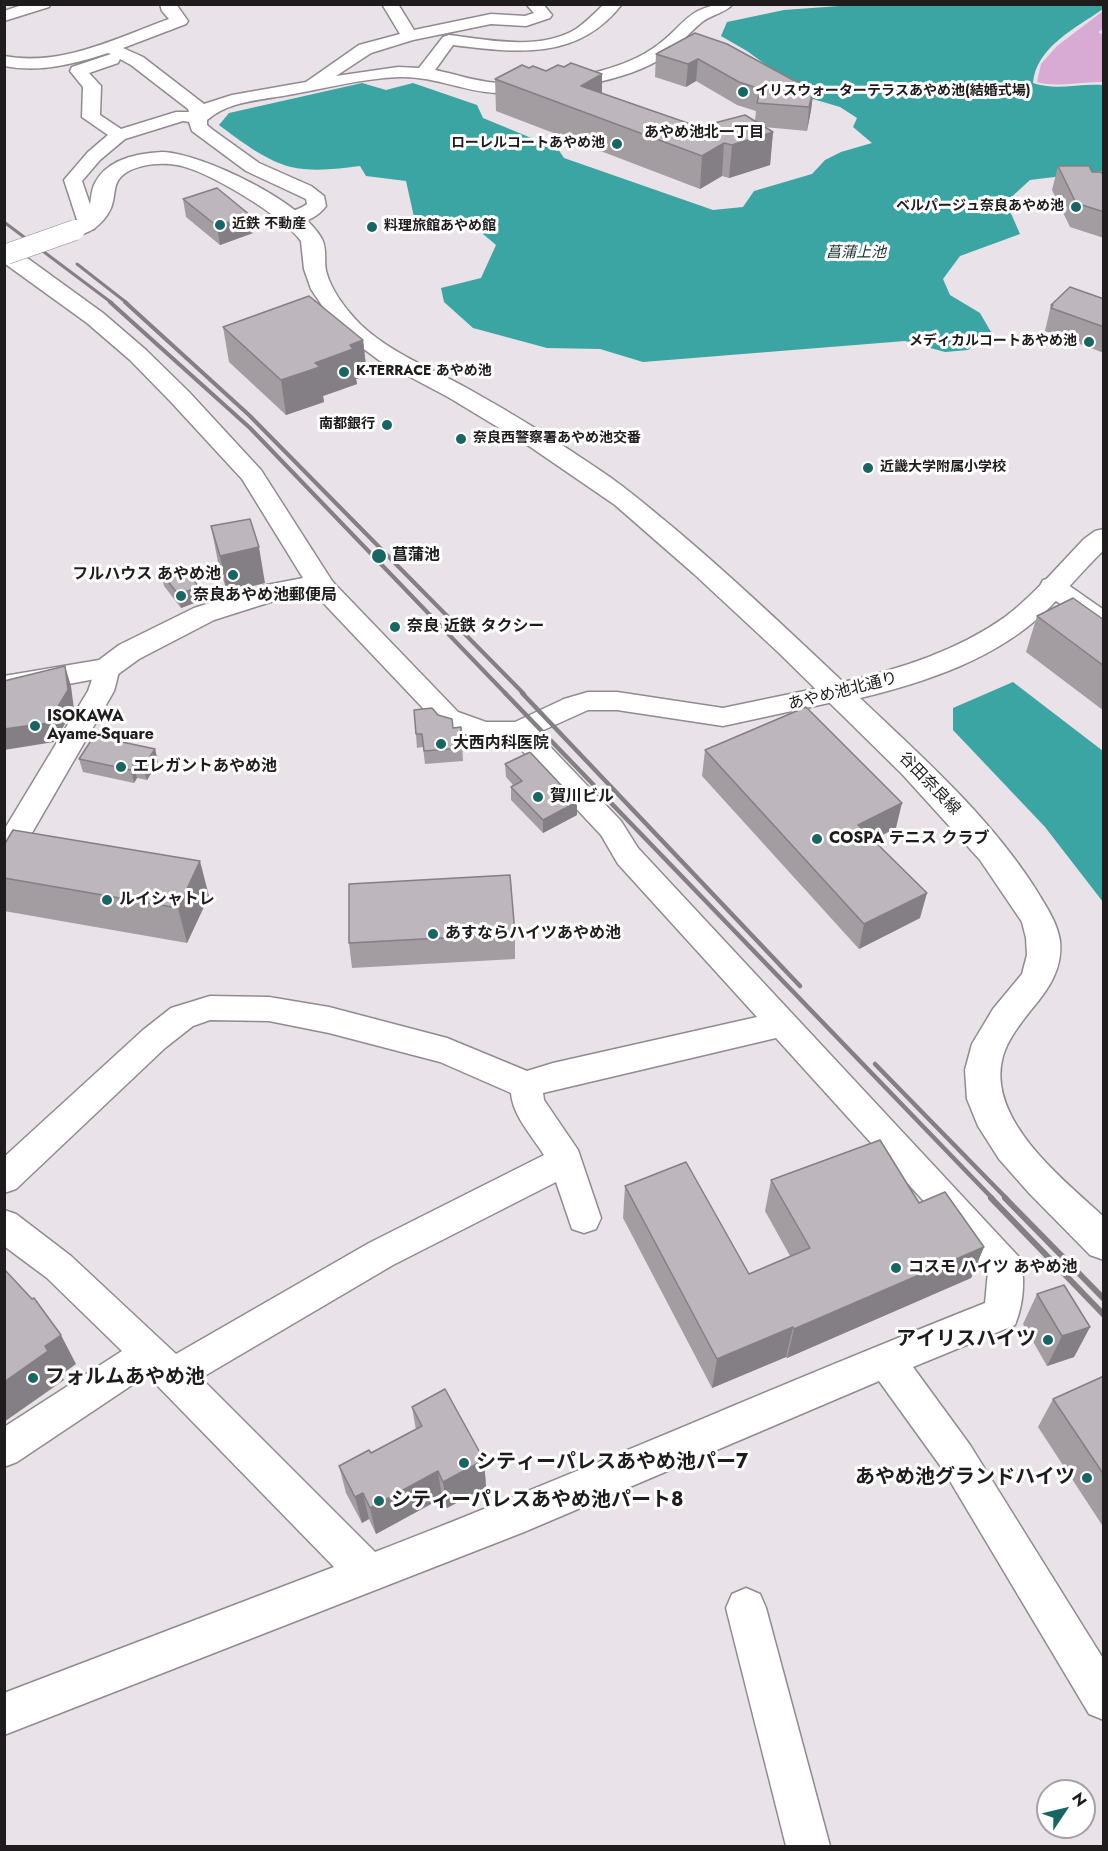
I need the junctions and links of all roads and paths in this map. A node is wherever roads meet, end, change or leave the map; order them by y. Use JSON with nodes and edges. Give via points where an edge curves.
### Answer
{"nodes":[{"id":1,"x":43,"y":4,"type":"edge"},
{"id":2,"x":168,"y":4,"type":"edge"},
{"id":3,"x":390,"y":4,"type":"edge"},
{"id":4,"x":534,"y":4,"type":"edge"},
{"id":5,"x":614,"y":4,"type":"edge"},
{"id":6,"x":725,"y":4,"type":"edge"},
{"id":7,"x":563,"y":11,"type":"edge"},
{"id":8,"x":4,"y":16,"type":"edge"},
{"id":9,"x":599,"y":21,"type":"junction"},
{"id":10,"x":410,"y":36,"type":"junction"},
{"id":11,"x":116,"y":51,"type":"junction"},
{"id":12,"x":4,"y":61,"type":"edge"},
{"id":13,"x":424,"y":73,"type":"junction"},
{"id":14,"x":311,"y":86,"type":"junction"},
{"id":15,"x":198,"y":118,"type":"junction"},
{"id":16,"x":119,"y":135,"type":"junction"},
{"id":17,"x":292,"y":219,"type":"junction"},
{"id":18,"x":81,"y":227,"type":"junction"},
{"id":19,"x":6,"y":253,"type":"edge"},
{"id":20,"x":1104,"y":537,"type":"edge"},
{"id":21,"x":320,"y":584,"type":"junction"},
{"id":22,"x":1052,"y":586,"type":"junction"},
{"id":23,"x":1104,"y":622,"type":"edge"},
{"id":24,"x":107,"y":668,"type":"junction"},
{"id":25,"x":4,"y":686,"type":"edge"},
{"id":26,"x":838,"y":693,"type":"junction"},
{"id":27,"x":519,"y":731,"type":"junction"},
{"id":28,"x":4,"y":856,"type":"edge"},
{"id":29,"x":782,"y":1024,"type":"junction"},
{"id":30,"x":526,"y":1085,"type":"junction"},
{"id":31,"x":566,"y":1160,"type":"junction"},
{"id":32,"x":4,"y":1179,"type":"edge"},
{"id":33,"x":584,"y":1218,"type":"dead end"},
{"id":34,"x":4,"y":1225,"type":"edge"},
{"id":35,"x":1104,"y":1243,"type":"edge"},
{"id":36,"x":885,"y":1359,"type":"junction"},
{"id":37,"x":160,"y":1365,"type":"junction"},
{"id":38,"x":4,"y":1449,"type":"edge"},
{"id":39,"x":368,"y":1573,"type":"junction"},
{"id":40,"x":746,"y":1608,"type":"dead end"},
{"id":41,"x":1104,"y":1700,"type":"edge"},
{"id":42,"x":4,"y":1714,"type":"edge"},
{"id":43,"x":808,"y":1846,"type":"edge"}],
"edges":[{"from":1,"to":8,"type":"street"},
{"from":2,"to":11,"type":"street","via":[[180,21]]},
{"from":3,"to":10,"type":"street"},
{"from":4,"to":10,"type":"street","via":[[544,15],[526,21],[491,19]]},
{"from":5,"to":9,"type":"street"},
{"from":6,"to":13,"type":"street","via":[[698,17],[658,53],[624,69],[594,77],[496,88]]},
{"from":7,"to":9,"type":"street"},
{"from":9,"to":13,"type":"street","via":[[567,39],[545,44],[507,46],[449,40]]},
{"from":10,"to":14,"type":"street","via":[[365,49]]},
{"from":11,"to":12,"type":"street","via":[[38,65],[17,66]]},
{"from":11,"to":15,"type":"street","via":[[137,61],[197,107]]},
{"from":11,"to":16,"type":"street","via":[[78,71],[92,86],[91,117]]},
{"from":13,"to":14,"type":"street","via":[[375,74]]},
{"from":14,"to":15,"type":"street","via":[[232,100],[211,107]]},
{"from":15,"to":16,"type":"street","via":[[182,116]]},
{"from":15,"to":17,"type":"street","via":[[198,127],[213,138],[272,177],[315,196],[317,206]]},
{"from":16,"to":18,"type":"street","via":[[73,180]]},
{"from":17,"to":18,"type":"street","name":"谷田奈良線","via":[[203,168],[170,158],[132,163],[117,170],[106,181],[100,209]]},
{"from":17,"to":26,"type":"street","name":"谷田奈良線","via":[[313,241],[315,271],[330,303],[354,331],[392,357],[532,436],[608,486],[698,562]]},
{"from":18,"to":19,"type":"street","bridge":true},
{"from":19,"to":21,"type":"street","via":[[95,318],[180,397],[252,475]]},
{"from":20,"to":22,"type":"street","name":"あやめ池北通り"},
{"from":21,"to":24,"type":"street","via":[[277,591],[204,614],[129,652]]},
{"from":21,"to":27,"type":"street","via":[[449,719],[485,731]]},
{"from":22,"to":23,"type":"street"},
{"from":22,"to":26,"type":"street","name":"あやめ池北通り","via":[[1002,631],[956,656],[884,684]]},
{"from":24,"to":25,"type":"street"},
{"from":24,"to":28,"type":"street","via":[[101,691]]},
{"from":26,"to":27,"type":"street","name":"あやめ池北通り","via":[[723,717],[617,701],[588,701]]},
{"from":26,"to":35,"type":"street","name":"谷田奈良線","via":[[982,840],[1038,919],[1044,939],[1036,979],[996,1029],[986,1050],[981,1076],[991,1115],[1012,1146]]},
{"from":27,"to":29,"type":"street","via":[[611,828],[628,856]]},
{"from":29,"to":30,"type":"street"},
{"from":29,"to":36,"type":"street","via":[[1006,1267],[1002,1313]]},
{"from":30,"to":31,"type":"street","via":[[528,1103]]},
{"from":30,"to":32,"type":"street","via":[[447,1051],[329,1020],[269,1009],[210,1008],[182,1017],[154,1039]]},
{"from":31,"to":33,"type":"street"},
{"from":31,"to":37,"type":"street"},
{"from":34,"to":37,"type":"street","via":[[59,1267]]},
{"from":36,"to":39,"type":"street","via":[[691,1444]]},
{"from":36,"to":41,"type":"street","via":[[957,1458]]},
{"from":37,"to":38,"type":"street"},
{"from":37,"to":39,"type":"street"},
{"from":39,"to":42,"type":"street"},
{"from":40,"to":43,"type":"street"}]}
